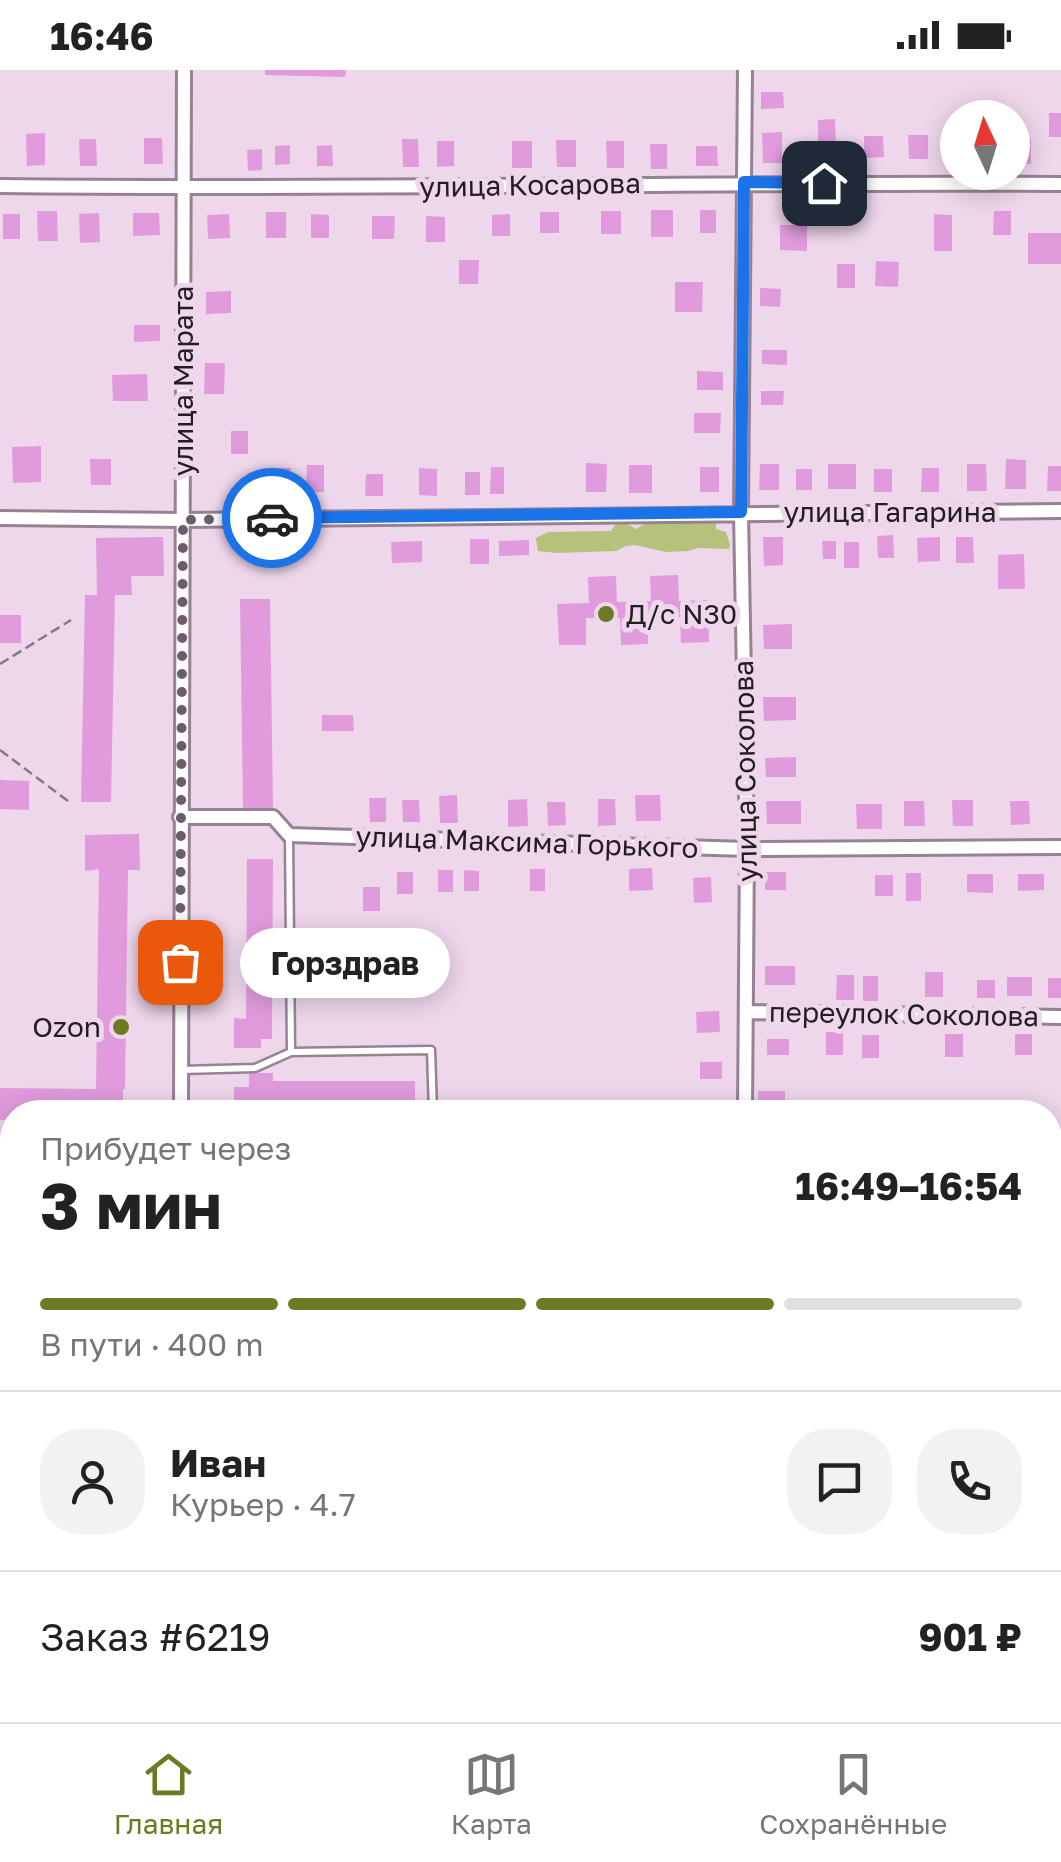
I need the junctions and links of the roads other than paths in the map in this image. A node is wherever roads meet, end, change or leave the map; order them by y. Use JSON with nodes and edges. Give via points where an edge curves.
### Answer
{"nodes":[{"id":1,"x":184,"y":70,"type":"edge"},
{"id":2,"x":744,"y":70,"type":"edge"},
{"id":3,"x":744,"y":182,"type":"junction"},
{"id":4,"x":1061,"y":184,"type":"edge"},
{"id":5,"x":0,"y":186,"type":"edge"},
{"id":6,"x":183,"y":188,"type":"junction"},
{"id":7,"x":1061,"y":511,"type":"edge"},
{"id":8,"x":741,"y":512,"type":"junction"},
{"id":9,"x":0,"y":518,"type":"edge"},
{"id":10,"x":183,"y":520,"type":"junction"},
{"id":11,"x":180,"y":818,"type":"junction"},
{"id":12,"x":289,"y":834,"type":"junction"},
{"id":13,"x":1061,"y":846,"type":"edge"},
{"id":14,"x":747,"y":848,"type":"junction"},
{"id":15,"x":747,"y":1012,"type":"junction"},
{"id":16,"x":1061,"y":1017,"type":"edge"},
{"id":17,"x":291,"y":1052,"type":"junction"},
{"id":18,"x":180,"y":1070,"type":"junction"},
{"id":19,"x":181,"y":1100,"type":"edge"},
{"id":20,"x":432,"y":1100,"type":"edge"},
{"id":21,"x":745,"y":1100,"type":"edge"}],
"edges":[{"from":1,"to":6,"type":"street","name":"улица Марата"},
{"from":2,"to":3,"type":"street","name":"улица Соколова"},
{"from":3,"to":4,"type":"street","name":"улица Косарова"},
{"from":3,"to":6,"type":"street","name":"улица Косарова"},
{"from":3,"to":8,"type":"street","name":"улица Соколова"},
{"from":5,"to":6,"type":"street","name":"улица Косарова"},
{"from":6,"to":10,"type":"street","name":"улица Марата"},
{"from":7,"to":8,"type":"street","name":"улица Гагарина"},
{"from":8,"to":10,"type":"street","name":"улица Гагарина"},
{"from":8,"to":14,"type":"street","name":"улица Соколова"},
{"from":9,"to":10,"type":"street","name":"улица Гагарина"},
{"from":10,"to":11,"type":"street","name":"улица Марата"},
{"from":11,"to":12,"type":"street","name":"улица Максима Горького","via":[[274,817]]},
{"from":11,"to":18,"type":"street","name":"улица Марата"},
{"from":12,"to":14,"type":"street","name":"улица Максима Горького"},
{"from":12,"to":17,"type":"lane"},
{"from":13,"to":14,"type":"street","name":"улица Максима Горького"},
{"from":14,"to":15,"type":"street","name":"улица Соколова"},
{"from":15,"to":16,"type":"street","name":"переулок Соколова"},
{"from":15,"to":21,"type":"street","name":"улица Соколова"},
{"from":17,"to":18,"type":"lane","via":[[254,1068]]},
{"from":17,"to":20,"type":"lane","via":[[431,1050]]},
{"from":18,"to":19,"type":"street","name":"улица Марата"}]}
